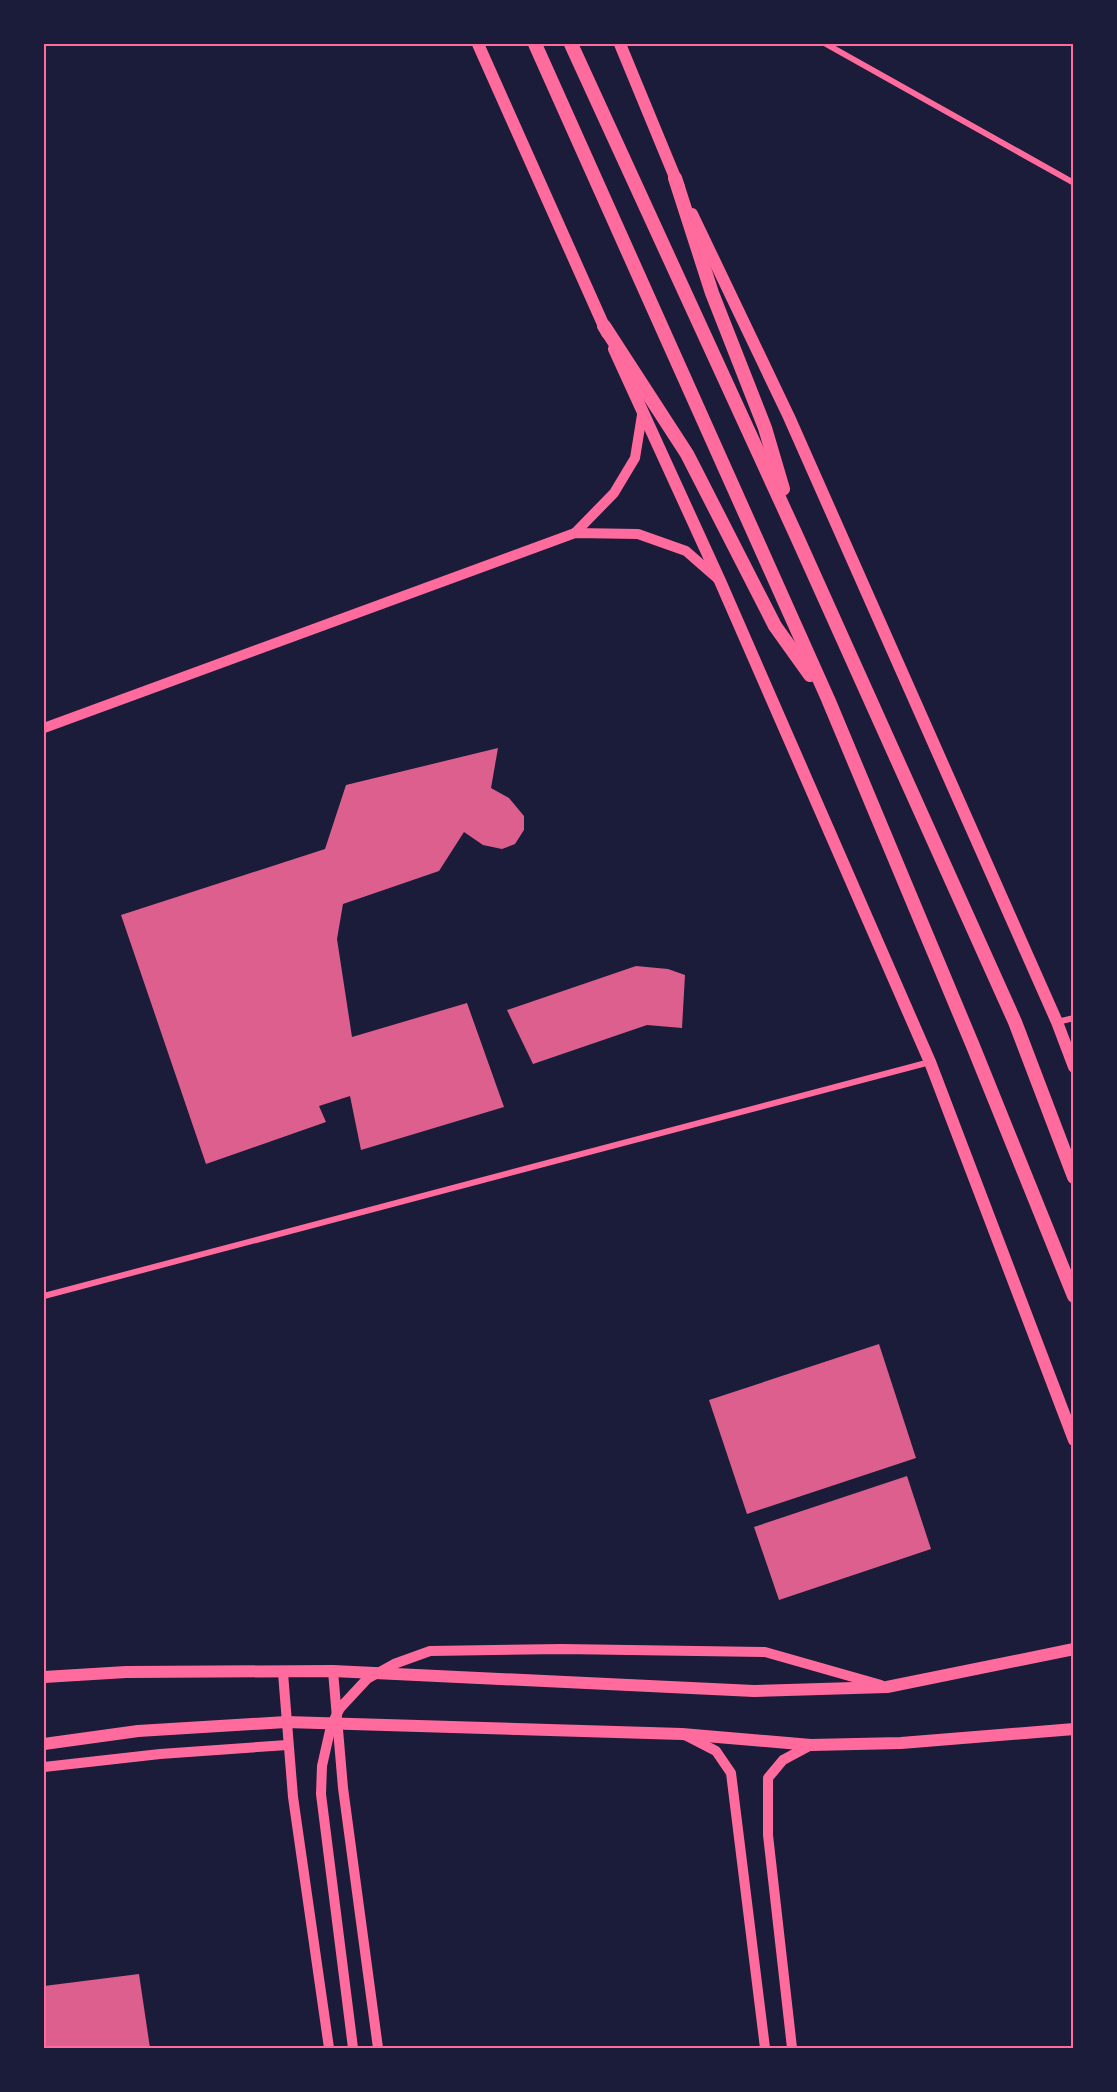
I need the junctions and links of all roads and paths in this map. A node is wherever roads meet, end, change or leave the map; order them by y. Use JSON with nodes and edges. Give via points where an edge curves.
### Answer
{"nodes":[{"id":1,"x":478,"y":44,"type":"edge"},
{"id":2,"x":536,"y":44,"type":"edge"},
{"id":3,"x":571,"y":44,"type":"edge"},
{"id":4,"x":620,"y":44,"type":"edge"},
{"id":5,"x":826,"y":44,"type":"edge"},
{"id":6,"x":675,"y":178,"type":"junction"},
{"id":7,"x":1074,"y":183,"type":"edge"},
{"id":8,"x":604,"y":326,"type":"junction"},
{"id":9,"x":642,"y":416,"type":"junction"},
{"id":10,"x":575,"y":533,"type":"junction"},
{"id":11,"x":797,"y":537,"type":"junction"},
{"id":12,"x":720,"y":581,"type":"junction"},
{"id":13,"x":828,"y":699,"type":"junction"},
{"id":14,"x":44,"y":728,"type":"edge"},
{"id":15,"x":1074,"y":1018,"type":"edge"},
{"id":16,"x":1057,"y":1022,"type":"junction"},
{"id":17,"x":930,"y":1062,"type":"junction"},
{"id":18,"x":1074,"y":1066,"type":"edge"},
{"id":19,"x":1074,"y":1177,"type":"edge"},
{"id":20,"x":44,"y":1296,"type":"edge"},
{"id":21,"x":1074,"y":1296,"type":"edge"},
{"id":22,"x":1074,"y":1440,"type":"edge"},
{"id":23,"x":1073,"y":1650,"type":"edge"},
{"id":24,"x":333,"y":1671,"type":"junction"},
{"id":25,"x":283,"y":1673,"type":"junction"},
{"id":26,"x":44,"y":1677,"type":"edge"},
{"id":27,"x":887,"y":1687,"type":"junction"},
{"id":28,"x":286,"y":1722,"type":"junction"},
{"id":29,"x":336,"y":1722,"type":"junction"},
{"id":30,"x":1074,"y":1729,"type":"edge"},
{"id":31,"x":682,"y":1734,"type":"junction"},
{"id":32,"x":44,"y":1744,"type":"edge"},
{"id":33,"x":287,"y":1745,"type":"junction"},
{"id":34,"x":811,"y":1745,"type":"junction"},
{"id":35,"x":44,"y":1767,"type":"edge"},
{"id":36,"x":792,"y":2048,"type":"edge"},
{"id":37,"x":329,"y":2049,"type":"edge"},
{"id":38,"x":353,"y":2049,"type":"edge"},
{"id":39,"x":378,"y":2049,"type":"edge"},
{"id":40,"x":765,"y":2049,"type":"edge"}],
"edges":[{"from":1,"to":8,"type":"main road"},
{"from":2,"to":13,"type":"highway"},
{"from":3,"to":11,"type":"highway"},
{"from":4,"to":6,"type":"main road"},
{"from":5,"to":7,"type":"street"},
{"from":6,"to":11,"type":"highway","via":[[712,293],[765,428]]},
{"from":6,"to":16,"type":"main road","via":[[789,417]]},
{"from":8,"to":9,"type":"main road"},
{"from":8,"to":13,"type":"highway","via":[[687,454],[775,626]]},
{"from":9,"to":10,"type":"street","via":[[635,458],[614,494]]},
{"from":9,"to":12,"type":"main road"},
{"from":10,"to":12,"type":"street","via":[[638,534],[686,551]]},
{"from":10,"to":14,"type":"street"},
{"from":11,"to":19,"type":"highway","via":[[1015,1022]]},
{"from":12,"to":17,"type":"main road"},
{"from":13,"to":21,"type":"highway"},
{"from":15,"to":16,"type":"street"},
{"from":16,"to":18,"type":"main road"},
{"from":17,"to":20,"type":"street"},
{"from":17,"to":22,"type":"main road"},
{"from":23,"to":27,"type":"main road"},
{"from":24,"to":25,"type":"main road"},
{"from":24,"to":27,"type":"main road","via":[[754,1691]]},
{"from":24,"to":29,"type":"street"},
{"from":25,"to":26,"type":"main road","via":[[126,1672]]},
{"from":25,"to":28,"type":"street"},
{"from":27,"to":38,"type":"street","via":[[765,1652],[574,1649],[430,1651],[367,1679],[352,1692],[331,1726],[322,1766],[321,1794]]},
{"from":28,"to":29,"type":"main road"},
{"from":28,"to":32,"type":"main road","via":[[138,1731]]},
{"from":28,"to":33,"type":"street"},
{"from":29,"to":31,"type":"main road"},
{"from":29,"to":39,"type":"street"},
{"from":30,"to":34,"type":"main road","via":[[901,1743]]},
{"from":31,"to":34,"type":"main road"},
{"from":31,"to":40,"type":"street","via":[[716,1751],[731,1773]]},
{"from":33,"to":35,"type":"street"},
{"from":33,"to":37,"type":"street"},
{"from":34,"to":36,"type":"street","via":[[783,1760],[768,1778],[768,1835]]}]}
